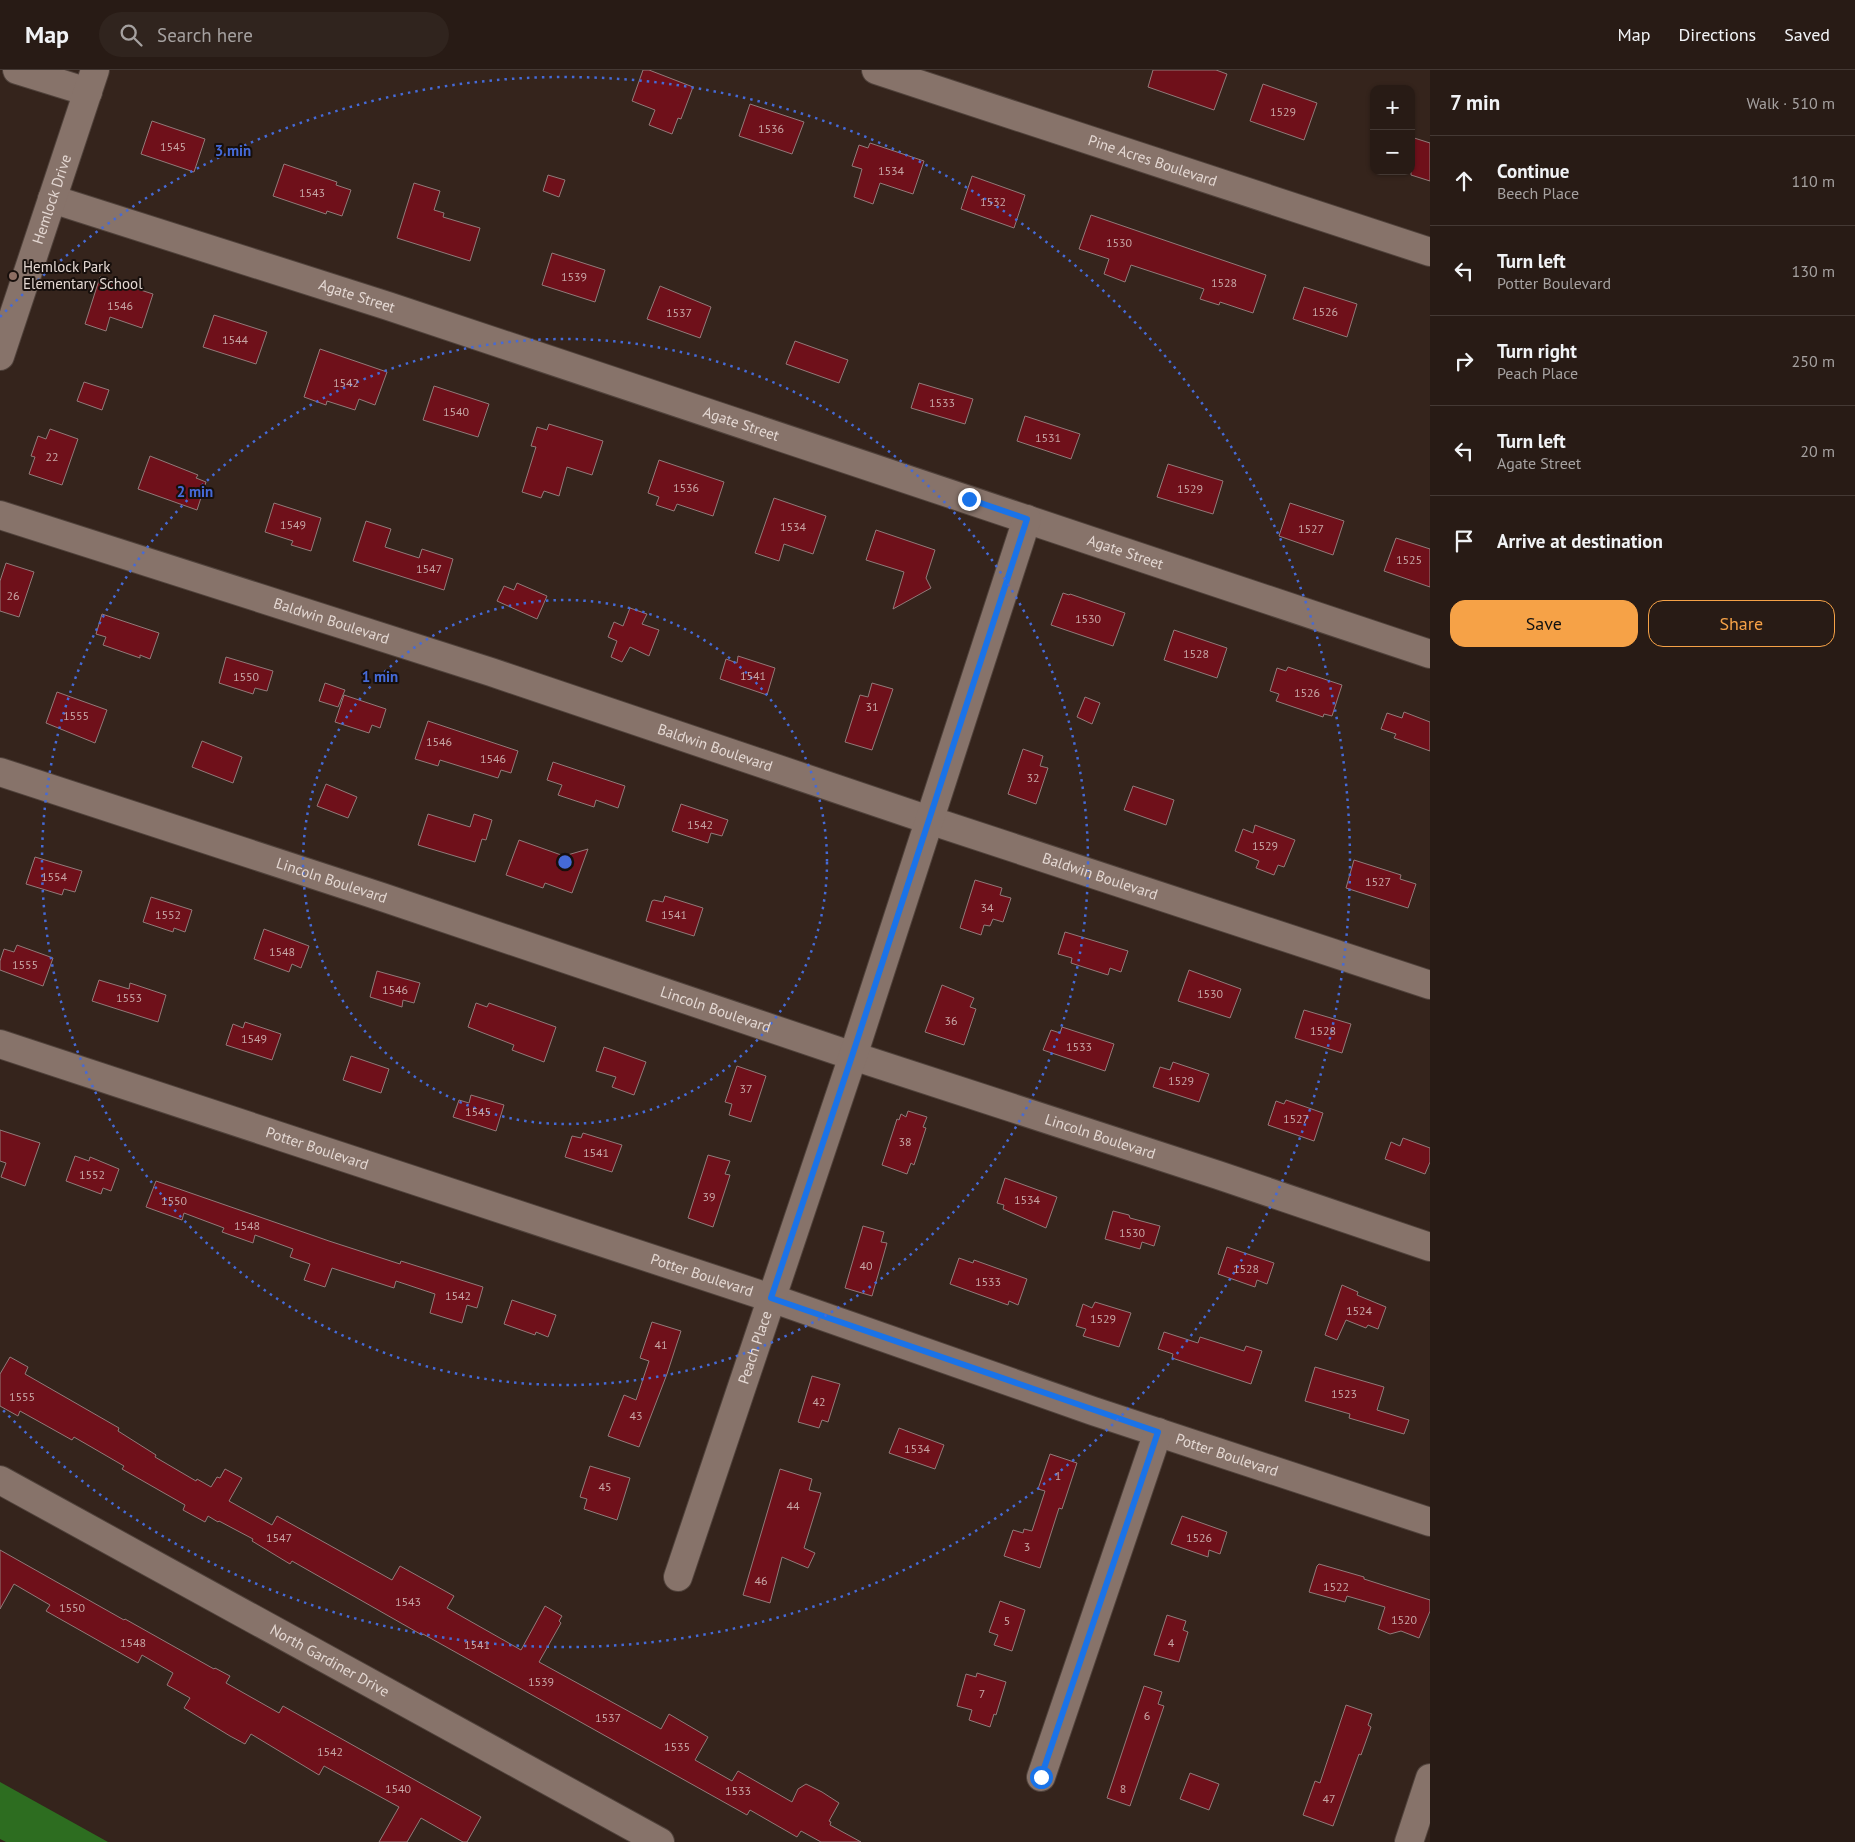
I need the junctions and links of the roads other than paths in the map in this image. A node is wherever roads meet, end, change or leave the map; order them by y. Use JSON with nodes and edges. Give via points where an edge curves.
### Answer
{"nodes":[{"id":1,"x":18,"y":70,"type":"edge"},
{"id":2,"x":876,"y":70,"type":"edge"},
{"id":3,"x":91,"y":81,"type":"edge"},
{"id":4,"x":52,"y":199,"type":"junction"},
{"id":5,"x":1430,"y":252,"type":"edge"},
{"id":6,"x":0,"y":355,"type":"edge"},
{"id":7,"x":0,"y":515,"type":"edge"},
{"id":8,"x":1027,"y":519,"type":"junction"},
{"id":9,"x":1430,"y":654,"type":"edge"},
{"id":10,"x":0,"y":772,"type":"edge"},
{"id":11,"x":929,"y":820,"type":"junction"},
{"id":12,"x":1430,"y":984,"type":"edge"},
{"id":13,"x":0,"y":1044,"type":"edge"},
{"id":14,"x":852,"y":1056,"type":"junction"},
{"id":15,"x":1430,"y":1247,"type":"edge"},
{"id":16,"x":771,"y":1298,"type":"junction"},
{"id":17,"x":1158,"y":1432,"type":"junction"},
{"id":18,"x":0,"y":1480,"type":"edge"},
{"id":19,"x":1430,"y":1522,"type":"edge"},
{"id":20,"x":678,"y":1577,"type":"dead end"},
{"id":21,"x":1041,"y":1777,"type":"dead end"},
{"id":22,"x":1429,"y":1787,"type":"edge"},
{"id":23,"x":660,"y":1842,"type":"edge"},
{"id":24,"x":1409,"y":1842,"type":"edge"}],
"edges":[{"from":1,"to":3,"type":"street"},
{"from":2,"to":5,"type":"street","name":"Pine Acres Boulevard"},
{"from":3,"to":4,"type":"street","name":"Hemlock Drive"},
{"from":4,"to":6,"type":"street","name":"Hemlock Drive"},
{"from":4,"to":8,"type":"street","name":"Agate Street","via":[[388,306]]},
{"from":7,"to":11,"type":"street","name":"Baldwin Boulevard","via":[[491,672]]},
{"from":8,"to":9,"type":"street","name":"Agate Street"},
{"from":8,"to":11,"type":"street","name":"Peach Place"},
{"from":10,"to":14,"type":"street","name":"Lincoln Boulevard"},
{"from":11,"to":12,"type":"street","name":"Baldwin Boulevard"},
{"from":11,"to":14,"type":"street","name":"Peach Place"},
{"from":13,"to":16,"type":"street","name":"Potter Boulevard"},
{"from":14,"to":15,"type":"street","name":"Lincoln Boulevard"},
{"from":14,"to":16,"type":"street","name":"Peach Place"},
{"from":16,"to":17,"type":"street","name":"Potter Boulevard"},
{"from":16,"to":20,"type":"street","name":"Peach Place"},
{"from":17,"to":19,"type":"street","name":"Potter Boulevard"},
{"from":17,"to":21,"type":"street"},
{"from":18,"to":23,"type":"street","name":"North Gardiner Drive"},
{"from":22,"to":24,"type":"street"}]}
